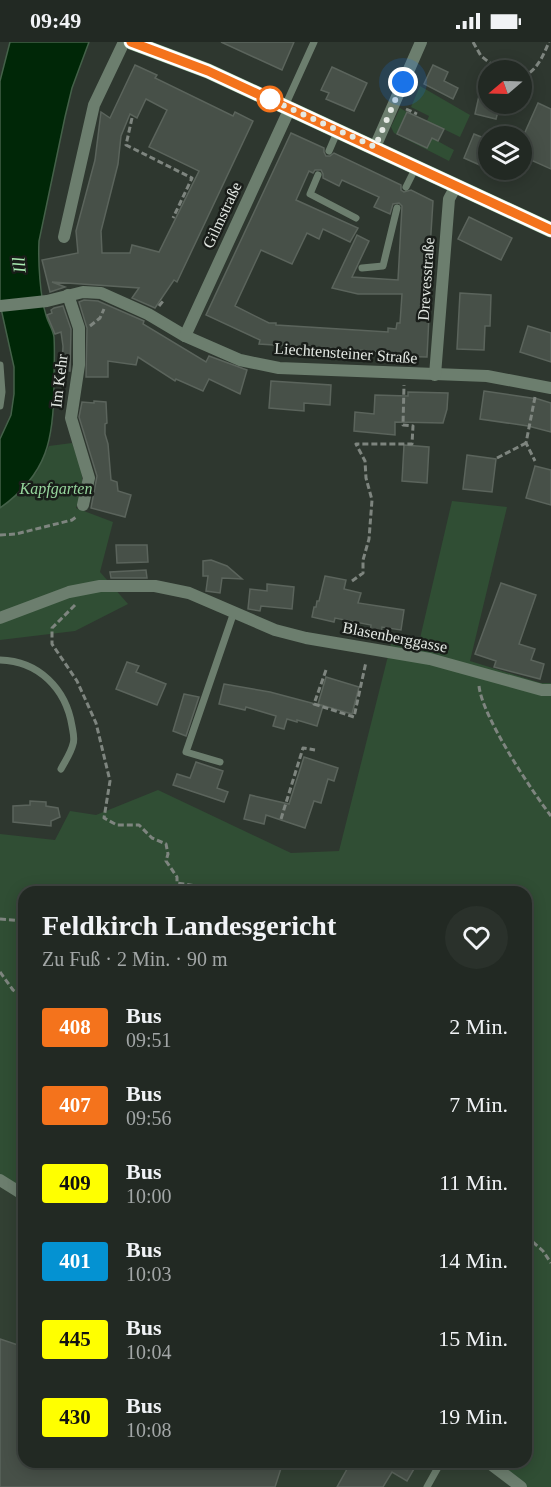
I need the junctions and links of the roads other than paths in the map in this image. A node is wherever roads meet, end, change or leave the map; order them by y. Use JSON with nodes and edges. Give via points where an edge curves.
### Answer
{"nodes":[{"id":1,"x":124,"y":42,"type":"edge"},
{"id":2,"x":131,"y":42,"type":"edge"},
{"id":3,"x":314,"y":42,"type":"edge"},
{"id":4,"x":421,"y":42,"type":"edge"},
{"id":5,"x":288,"y":107,"type":"junction"},
{"id":6,"x":338,"y":130,"type":"junction"},
{"id":7,"x":375,"y":147,"type":"junction"},
{"id":8,"x":328,"y":151,"type":"dead end"},
{"id":9,"x":416,"y":167,"type":"junction"},
{"id":10,"x":318,"y":176,"type":"dead end"},
{"id":11,"x":456,"y":186,"type":"junction"},
{"id":12,"x":406,"y":188,"type":"dead end"},
{"id":13,"x":397,"y":208,"type":"dead end"},
{"id":14,"x":356,"y":218,"type":"dead end"},
{"id":15,"x":551,"y":230,"type":"edge"},
{"id":16,"x":64,"y":237,"type":"dead end"},
{"id":17,"x":362,"y":268,"type":"dead end"},
{"id":18,"x":68,"y":295,"type":"junction"},
{"id":19,"x":0,"y":306,"type":"edge"},
{"id":20,"x":185,"y":336,"type":"junction"},
{"id":21,"x":0,"y":365,"type":"edge"},
{"id":22,"x":435,"y":375,"type":"junction"},
{"id":23,"x":551,"y":388,"type":"edge"},
{"id":24,"x":0,"y":406,"type":"edge"},
{"id":25,"x":83,"y":505,"type":"road end"},
{"id":26,"x":234,"y":612,"type":"junction"},
{"id":27,"x":0,"y":618,"type":"edge"},
{"id":28,"x":0,"y":660,"type":"edge"},
{"id":29,"x":551,"y":690,"type":"edge"},
{"id":30,"x":220,"y":762,"type":"dead end"},
{"id":31,"x":61,"y":769,"type":"dead end"},
{"id":32,"x":0,"y":1180,"type":"edge"},
{"id":33,"x":18,"y":1191,"type":"edge"},
{"id":34,"x":438,"y":1468,"type":"edge"},
{"id":35,"x":496,"y":1468,"type":"edge"},
{"id":36,"x":427,"y":1487,"type":"edge"},
{"id":37,"x":521,"y":1487,"type":"edge"}],
"edges":[{"from":1,"to":16,"type":"street","via":[[94,105]]},
{"from":2,"to":5,"type":"main road"},
{"from":3,"to":5,"type":"lane"},
{"from":4,"to":7,"type":"street"},
{"from":5,"to":6,"type":"main road"},
{"from":5,"to":20,"type":"street","name":"Gilmstraße"},
{"from":6,"to":7,"type":"main road"},
{"from":6,"to":8,"type":"lane"},
{"from":7,"to":9,"type":"main road"},
{"from":9,"to":11,"type":"main road"},
{"from":9,"to":12,"type":"lane"},
{"from":10,"to":14,"type":"lane","via":[[309,194]]},
{"from":11,"to":15,"type":"main road"},
{"from":11,"to":22,"type":"street","name":"Drevesstraße","via":[[449,199]]},
{"from":13,"to":17,"type":"lane","via":[[383,266]]},
{"from":18,"to":19,"type":"street","name":"Liechtensteiner Straße"},
{"from":18,"to":20,"type":"street","name":"Liechtensteiner Straße","via":[[108,295]]},
{"from":18,"to":25,"type":"street","name":"Im Kehr","via":[[79,328],[79,365],[71,418],[89,478]]},
{"from":20,"to":22,"type":"street","name":"Liechtensteiner Straße","via":[[240,360],[279,368]]},
{"from":21,"to":24,"type":"lane"},
{"from":22,"to":23,"type":"street","name":"Liechtensteiner Straße","via":[[487,376]]},
{"from":26,"to":27,"type":"street","name":"Blasenberggasse","via":[[189,593],[155,586],[100,586],[69,592]]},
{"from":26,"to":29,"type":"street","name":"Blasenberggasse","via":[[275,630],[306,638],[430,659]]},
{"from":26,"to":30,"type":"lane","via":[[186,752]]},
{"from":28,"to":31,"type":"lane","via":[[11,660],[47,676],[63,698],[74,742]]},
{"from":32,"to":33,"type":"street"},
{"from":34,"to":36,"type":"lane"},
{"from":35,"to":37,"type":"street"}]}
